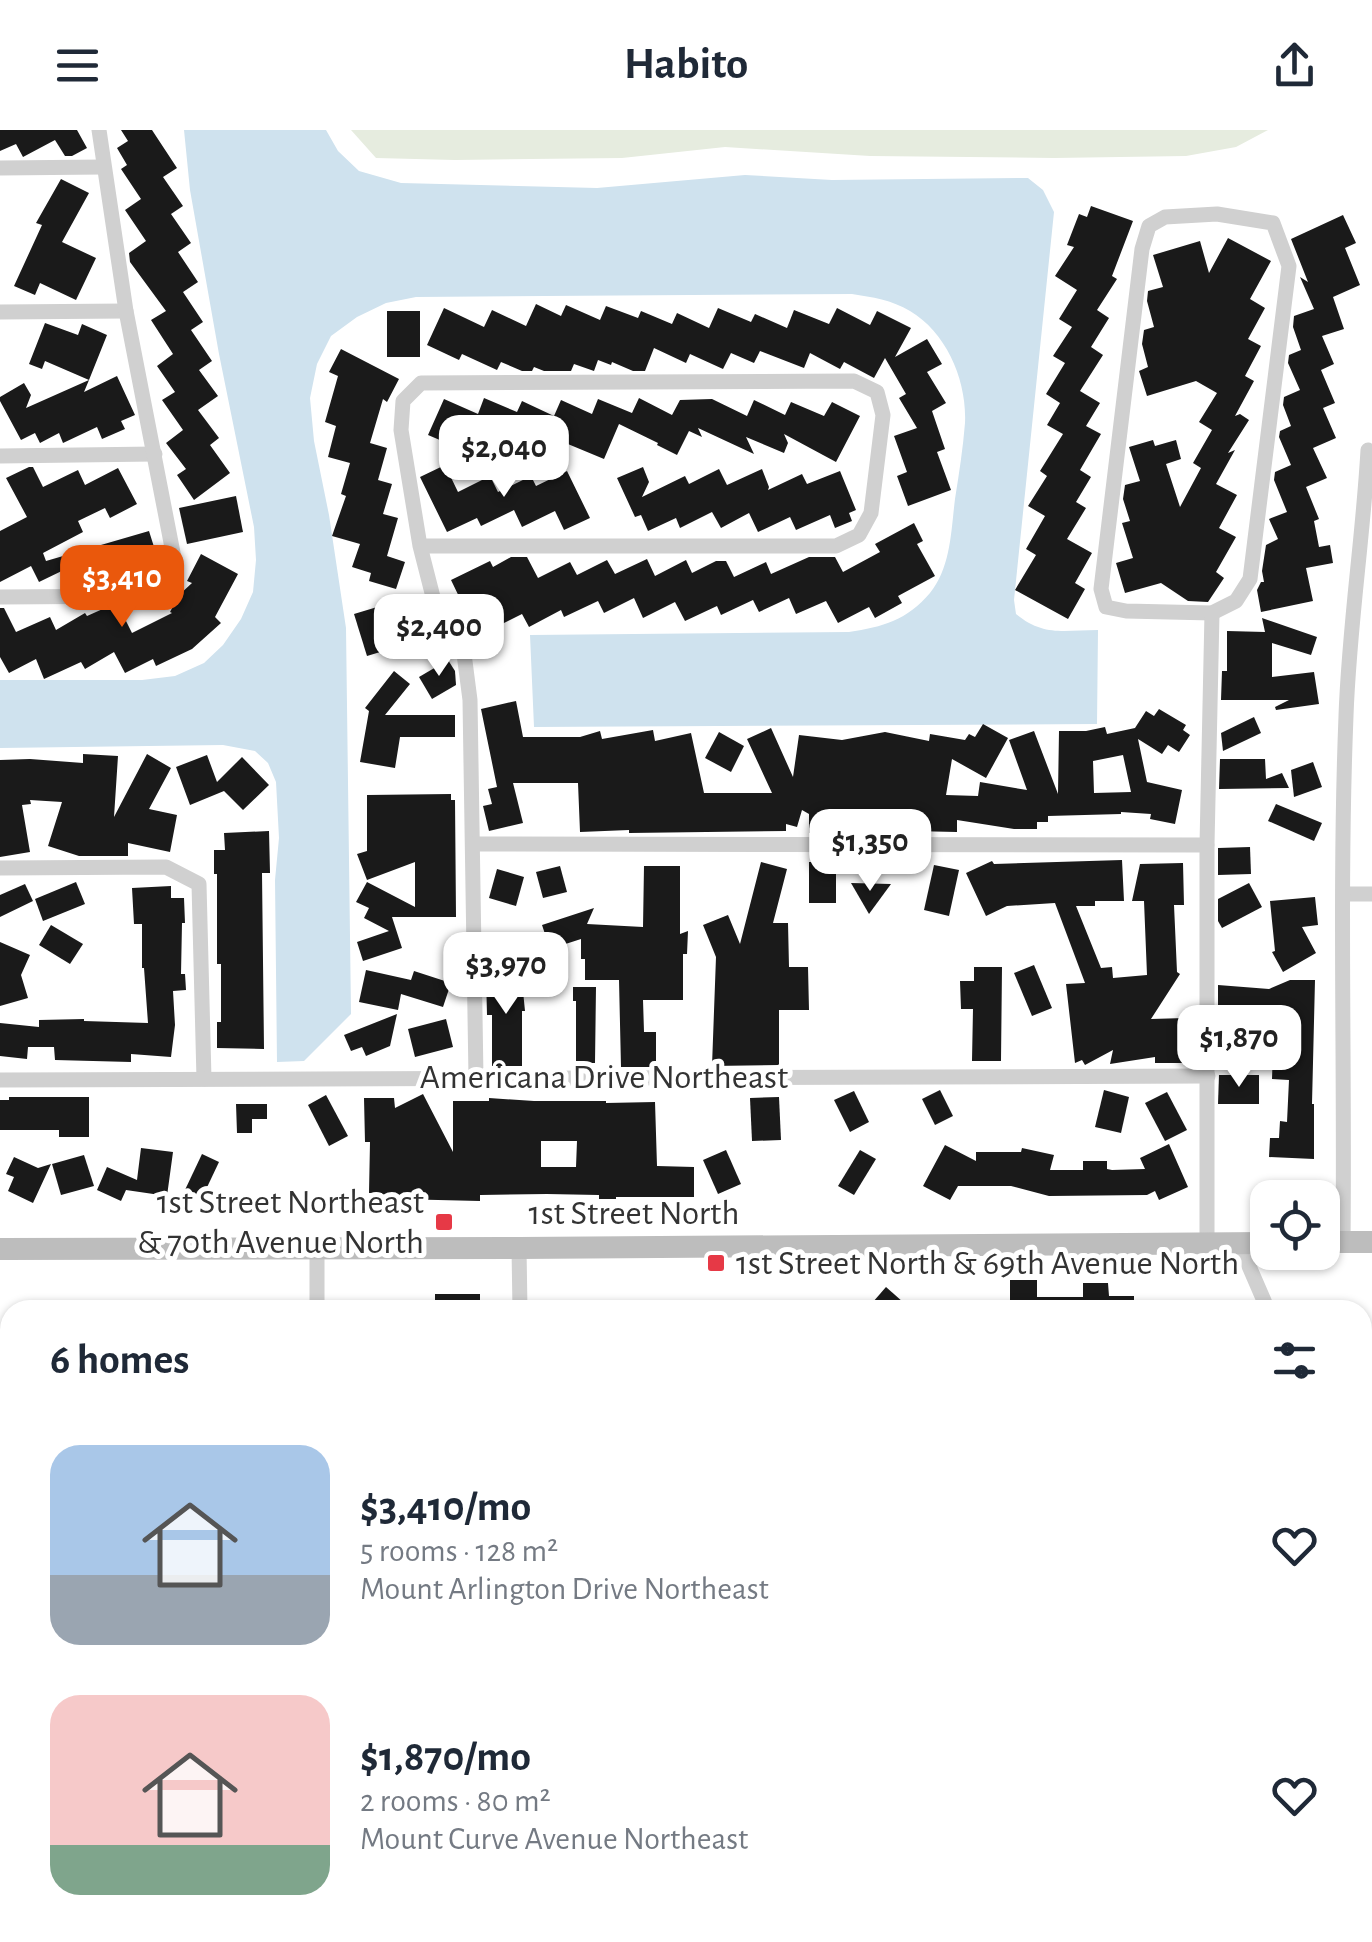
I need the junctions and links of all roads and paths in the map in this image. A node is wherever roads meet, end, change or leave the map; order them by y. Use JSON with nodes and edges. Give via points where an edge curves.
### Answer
{"nodes":[{"id":1,"x":99,"y":130,"type":"edge"},
{"id":2,"x":103,"y":167,"type":"junction"},
{"id":3,"x":0,"y":168,"type":"edge"},
{"id":4,"x":126,"y":311,"type":"junction"},
{"id":5,"x":0,"y":312,"type":"edge"},
{"id":6,"x":1368,"y":450,"type":"dead end"},
{"id":7,"x":155,"y":454,"type":"junction"},
{"id":8,"x":0,"y":456,"type":"edge"},
{"id":9,"x":1368,"y":526,"type":"edge"},
{"id":10,"x":420,"y":546,"type":"junction"},
{"id":11,"x":0,"y":597,"type":"edge"},
{"id":12,"x":1212,"y":613,"type":"junction"},
{"id":13,"x":473,"y":844,"type":"junction"},
{"id":14,"x":1207,"y":846,"type":"junction"},
{"id":15,"x":0,"y":868,"type":"edge"},
{"id":16,"x":1343,"y":894,"type":"junction"},
{"id":17,"x":1372,"y":894,"type":"edge"},
{"id":18,"x":1208,"y":1076,"type":"junction"},
{"id":19,"x":476,"y":1078,"type":"junction"},
{"id":20,"x":204,"y":1079,"type":"junction"},
{"id":21,"x":0,"y":1080,"type":"edge"},
{"id":22,"x":1335,"y":1180,"type":"edge"},
{"id":23,"x":1340,"y":1242,"type":"edge"},
{"id":24,"x":1372,"y":1242,"type":"edge"},
{"id":25,"x":1239,"y":1243,"type":"junction"},
{"id":26,"x":1250,"y":1243,"type":"edge"},
{"id":27,"x":1207,"y":1244,"type":"junction"},
{"id":28,"x":519,"y":1248,"type":"junction"},
{"id":29,"x":0,"y":1249,"type":"edge"},
{"id":30,"x":316,"y":1249,"type":"junction"},
{"id":31,"x":317,"y":1300,"type":"edge"},
{"id":32,"x":520,"y":1300,"type":"edge"},
{"id":33,"x":1264,"y":1300,"type":"edge"}],
"edges":[{"from":1,"to":2,"type":"street"},
{"from":2,"to":3,"type":"street"},
{"from":2,"to":4,"type":"street"},
{"from":4,"to":5,"type":"street"},
{"from":4,"to":7,"type":"street"},
{"from":6,"to":9,"type":"street"},
{"from":7,"to":8,"type":"street"},
{"from":7,"to":11,"type":"street","via":[[176,563],[154,596]]},
{"from":9,"to":16,"type":"street","via":[[1352,619]]},
{"from":10,"to":10,"type":"street","via":[[836,546],[859,534],[872,514],[883,415],[877,392],[854,380],[421,383],[403,401],[401,430]]},
{"from":10,"to":13,"type":"street","via":[[433,596],[463,646]]},
{"from":12,"to":12,"type":"street","via":[[1126,611],[1106,606],[1102,588],[1142,248],[1149,226],[1165,217],[1216,214],[1273,223],[1289,266],[1250,579],[1236,602]]},
{"from":12,"to":14,"type":"street"},
{"from":13,"to":14,"type":"street"},
{"from":13,"to":19,"type":"street"},
{"from":14,"to":18,"type":"street"},
{"from":15,"to":20,"type":"street","via":[[166,866],[199,884]]},
{"from":16,"to":17,"type":"street"},
{"from":16,"to":22,"type":"street"},
{"from":18,"to":19,"type":"street","name":"Americana Drive Northeast"},
{"from":18,"to":27,"type":"street"},
{"from":19,"to":20,"type":"street","name":"Americana Drive Northeast"},
{"from":20,"to":21,"type":"street","name":"Americana Drive Northeast"},
{"from":23,"to":24,"type":"street"},
{"from":25,"to":26,"type":"street","name":"1st Street North"},
{"from":25,"to":27,"type":"street","name":"1st Street North"},
{"from":25,"to":33,"type":"street"},
{"from":27,"to":28,"type":"street","name":"1st Street North"},
{"from":28,"to":30,"type":"street","name":"1st Street North"},
{"from":28,"to":32,"type":"street"},
{"from":29,"to":30,"type":"street","name":"1st Street North"},
{"from":30,"to":31,"type":"street"}]}
